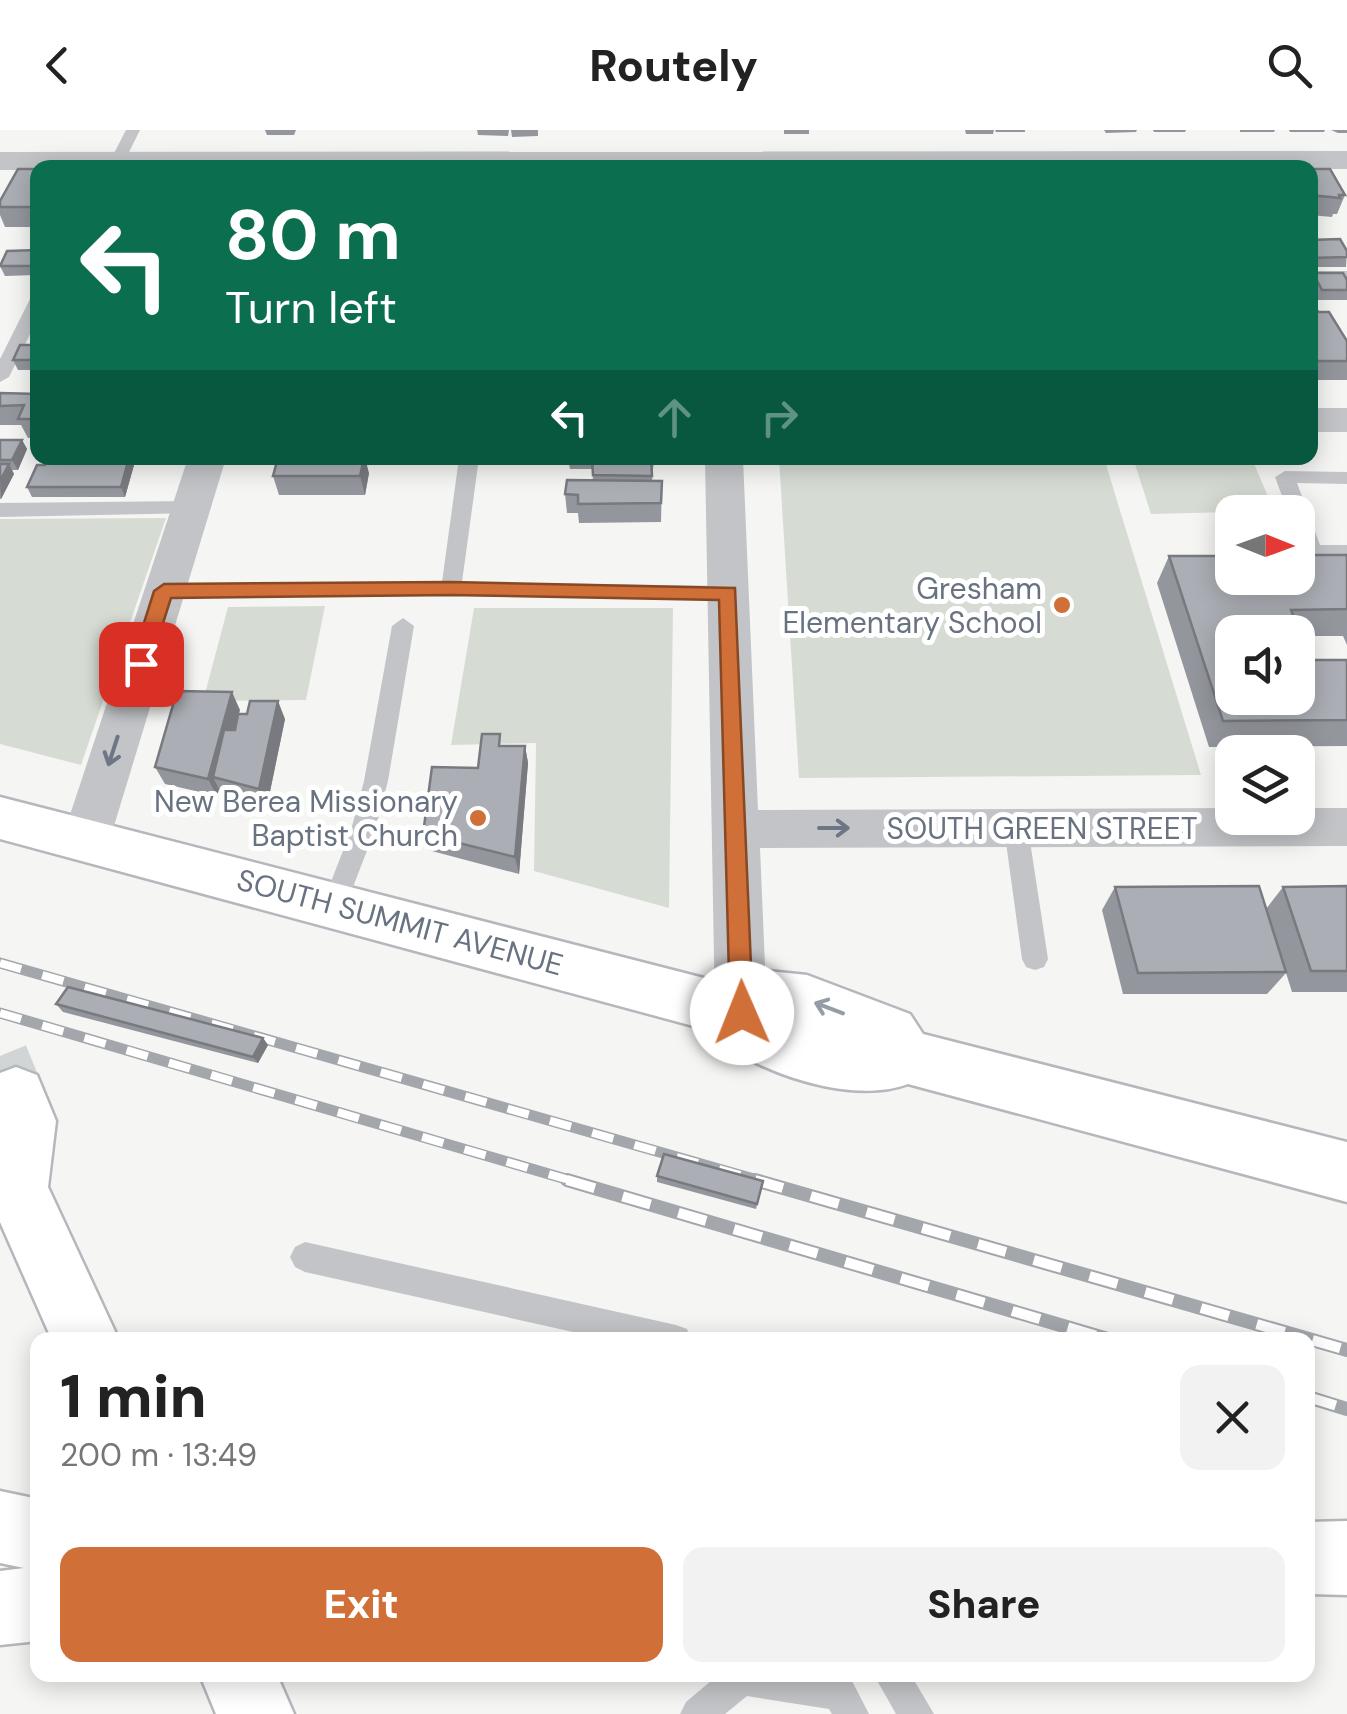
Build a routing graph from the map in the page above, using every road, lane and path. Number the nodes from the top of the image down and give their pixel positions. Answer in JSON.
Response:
{"nodes":[{"id":1,"x":132,"y":130,"type":"edge"},
{"id":2,"x":715,"y":152,"type":"edge"},
{"id":3,"x":110,"y":160,"type":"edge"},
{"id":4,"x":578,"y":160,"type":"edge"},
{"id":5,"x":1347,"y":160,"type":"edge"},
{"id":6,"x":0,"y":161,"type":"edge"},
{"id":7,"x":30,"y":162,"type":"edge"},
{"id":8,"x":1318,"y":276,"type":"edge"},
{"id":9,"x":1347,"y":276,"type":"edge"},
{"id":10,"x":30,"y":315,"type":"edge"},
{"id":11,"x":0,"y":376,"type":"edge"},
{"id":12,"x":1318,"y":420,"type":"edge"},
{"id":13,"x":1347,"y":420,"type":"edge"},
{"id":14,"x":204,"y":465,"type":"edge"},
{"id":15,"x":468,"y":465,"type":"edge"},
{"id":16,"x":724,"y":465,"type":"edge"},
{"id":17,"x":1347,"y":478,"type":"edge"},
{"id":18,"x":190,"y":508,"type":"junction"},
{"id":19,"x":0,"y":510,"type":"edge"},
{"id":20,"x":1347,"y":552,"type":"edge"},
{"id":21,"x":451,"y":589,"type":"junction"},
{"id":22,"x":164,"y":591,"type":"junction"},
{"id":23,"x":729,"y":593,"type":"junction"},
{"id":24,"x":403,"y":626,"type":"dead end"},
{"id":25,"x":0,"y":818,"type":"edge"},
{"id":26,"x":1347,"y":827,"type":"edge"},
{"id":27,"x":1016,"y":828,"type":"junction"},
{"id":28,"x":736,"y":829,"type":"junction"},
{"id":29,"x":86,"y":839,"type":"junction"},
{"id":30,"x":334,"y":905,"type":"junction"},
{"id":31,"x":1035,"y":959,"type":"dead end"},
{"id":32,"x":742,"y":1013,"type":"junction"},
{"id":33,"x":16,"y":1095,"type":"tunnel mouth"},
{"id":34,"x":1347,"y":1172,"type":"edge"},
{"id":35,"x":8,"y":1181,"type":"edge"},
{"id":36,"x":304,"y":1258,"type":"dead end"},
{"id":37,"x":82,"y":1332,"type":"edge"},
{"id":38,"x":640,"y":1332,"type":"edge"},
{"id":39,"x":0,"y":1528,"type":"edge"},
{"id":40,"x":30,"y":1534,"type":"edge"},
{"id":41,"x":1315,"y":1558,"type":"edge"},
{"id":42,"x":1347,"y":1558,"type":"edge"},
{"id":43,"x":30,"y":1605,"type":"edge"},
{"id":44,"x":0,"y":1608,"type":"edge"},
{"id":45,"x":241,"y":1682,"type":"edge"},
{"id":46,"x":738,"y":1682,"type":"edge"},
{"id":47,"x":779,"y":1682,"type":"edge"},
{"id":48,"x":895,"y":1682,"type":"edge"},
{"id":49,"x":255,"y":1714,"type":"edge"},
{"id":50,"x":698,"y":1714,"type":"edge"},
{"id":51,"x":851,"y":1714,"type":"edge"},
{"id":52,"x":916,"y":1714,"type":"edge"}],
"edges":[{"from":1,"to":3,"type":"lane"},
{"from":2,"to":4,"type":"street"},
{"from":2,"to":5,"type":"street"},
{"from":6,"to":7,"type":"street"},
{"from":8,"to":9,"type":"lane"},
{"from":10,"to":11,"type":"lane"},
{"from":12,"to":13,"type":"street"},
{"from":14,"to":18,"type":"street"},
{"from":15,"to":21,"type":"lane"},
{"from":16,"to":23,"type":"street"},
{"from":17,"to":20,"type":"lane"},
{"from":18,"to":19,"type":"lane"},
{"from":18,"to":22,"type":"street"},
{"from":21,"to":22,"type":"lane"},
{"from":21,"to":23,"type":"lane"},
{"from":22,"to":29,"type":"street","one_way":true},
{"from":23,"to":28,"type":"street"},
{"from":24,"to":30,"type":"lane"},
{"from":25,"to":29,"type":"main road","name":"SOUTH SUMMIT AVENUE"},
{"from":26,"to":27,"type":"street","name":"SOUTH GREEN STREET"},
{"from":28,"to":27,"type":"street","name":"SOUTH GREEN STREET","one_way":true},
{"from":27,"to":31,"type":"lane"},
{"from":28,"to":32,"type":"street"},
{"from":29,"to":30,"type":"main road","name":"SOUTH SUMMIT AVENUE"},
{"from":30,"to":32,"type":"main road","name":"SOUTH SUMMIT AVENUE"},
{"from":32,"to":34,"type":"main road","name":"SOUTH SUMMIT AVENUE"},
{"from":33,"to":35,"type":"main road"},
{"from":35,"to":37,"type":"main road"},
{"from":36,"to":38,"type":"lane"},
{"from":39,"to":40,"type":"main road"},
{"from":41,"to":42,"type":"main road"},
{"from":43,"to":44,"type":"main road"},
{"from":45,"to":49,"type":"main road"},
{"from":46,"to":50,"type":"lane"},
{"from":47,"to":51,"type":"lane"},
{"from":48,"to":52,"type":"lane"}]}
